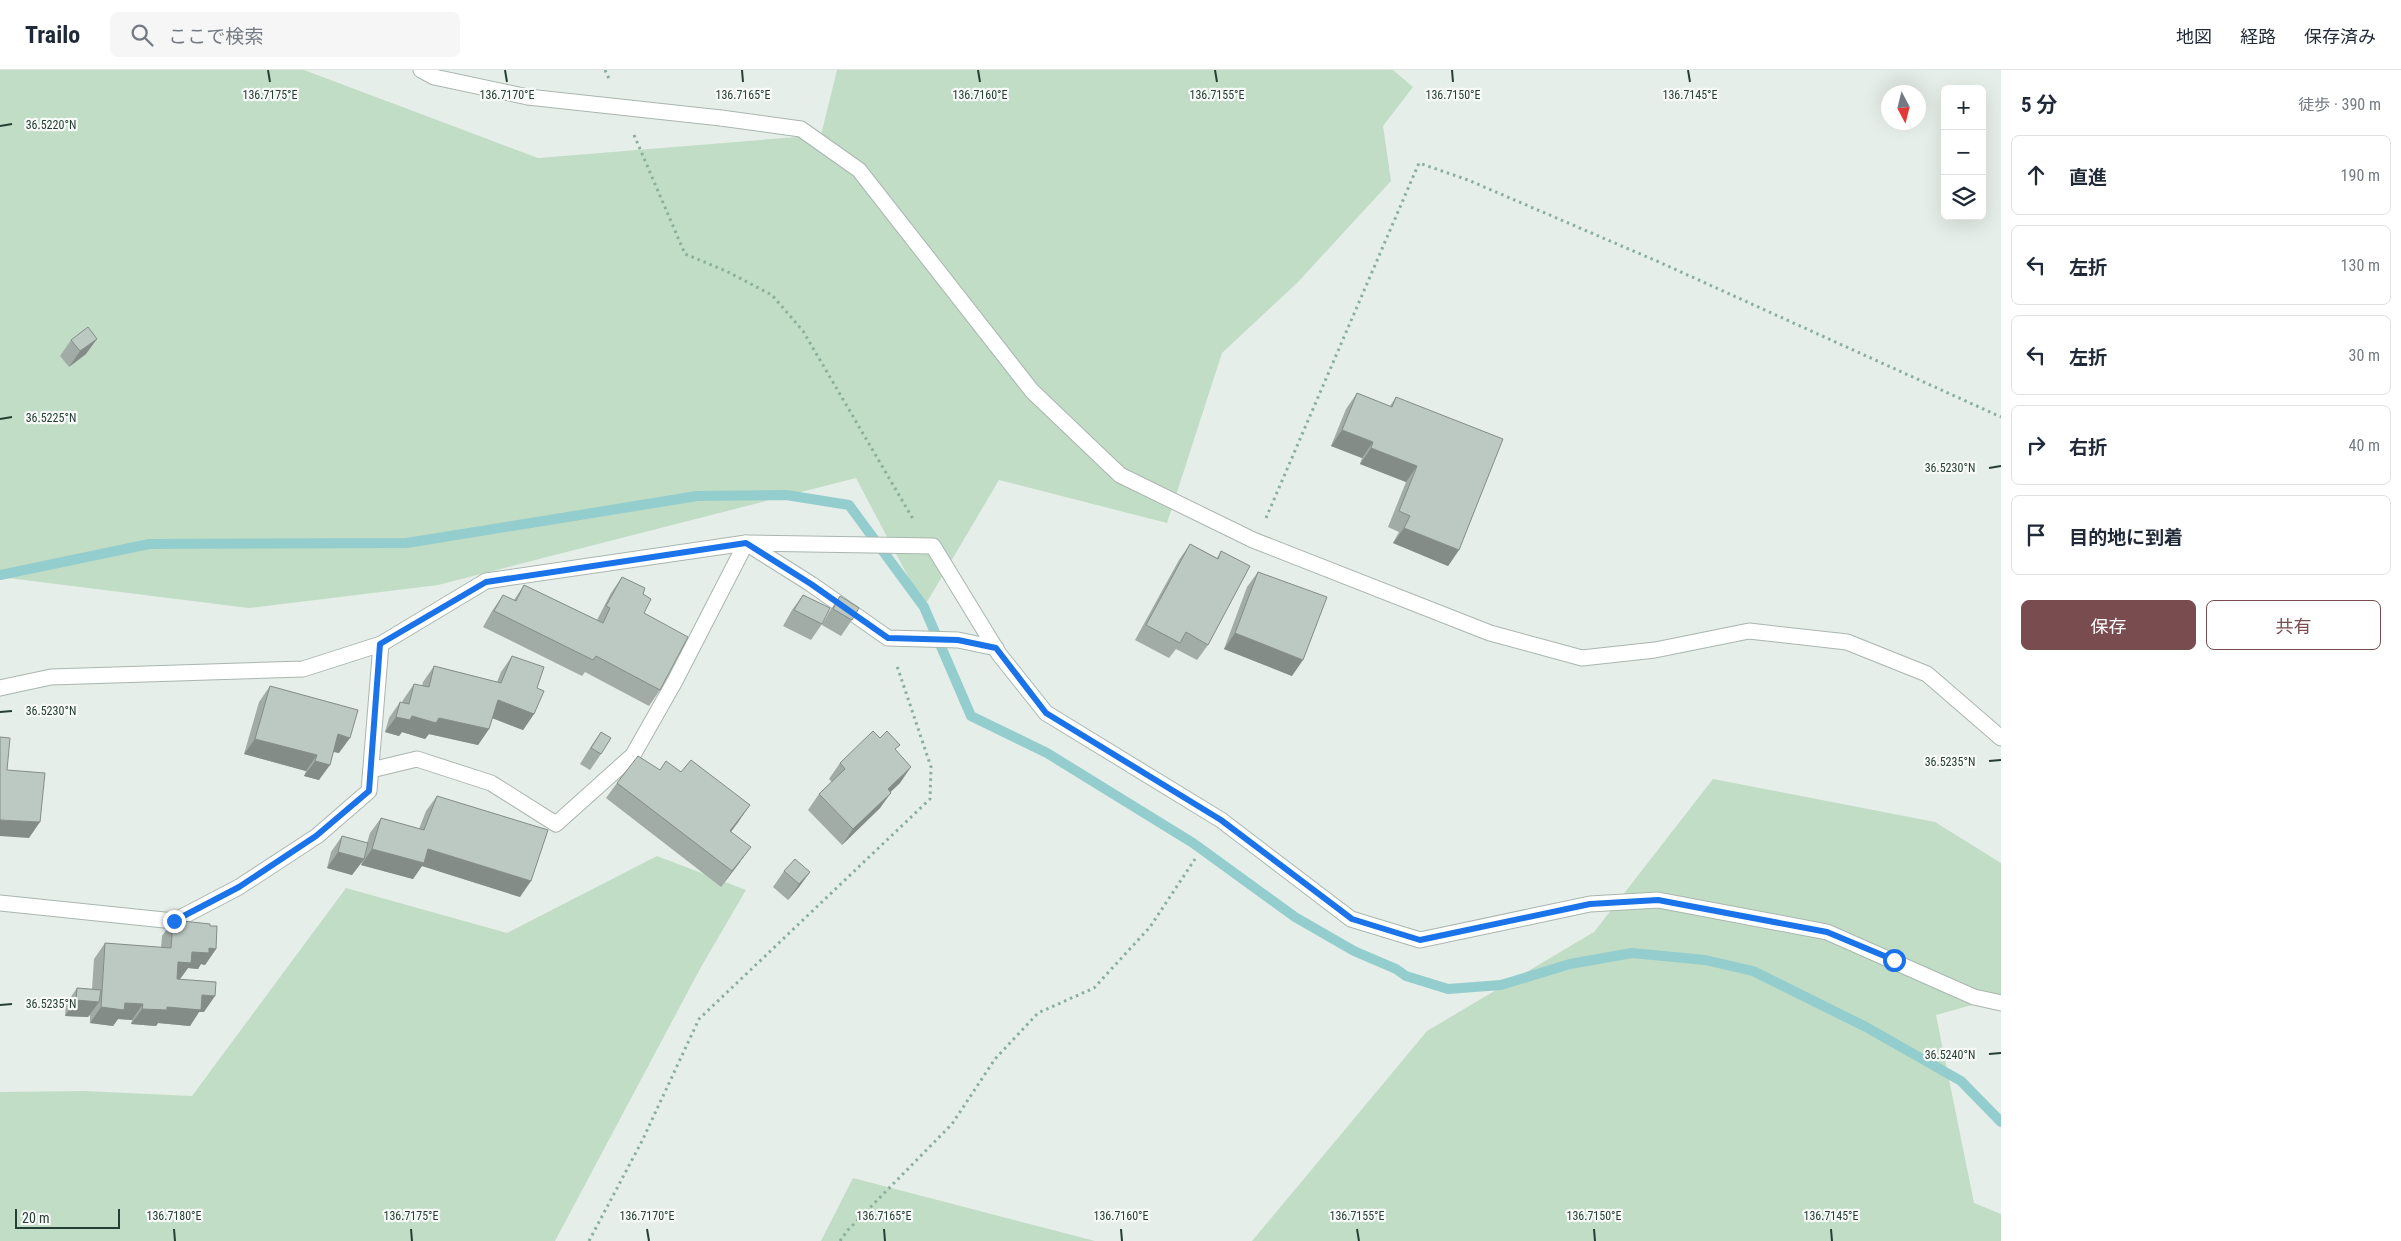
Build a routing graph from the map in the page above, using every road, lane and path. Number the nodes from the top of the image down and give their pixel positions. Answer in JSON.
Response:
{"nodes":[{"id":1,"x":421,"y":70,"type":"edge"},
{"id":2,"x":605,"y":70,"type":"edge"},
{"id":3,"x":613,"y":88,"type":"dead end"},
{"id":4,"x":632,"y":131,"type":"dead end"},
{"id":5,"x":2001,"y":417,"type":"edge"},
{"id":6,"x":1253,"y":540,"type":"junction"},
{"id":7,"x":746,"y":543,"type":"junction"},
{"id":8,"x":933,"y":546,"type":"junction"},
{"id":9,"x":888,"y":638,"type":"junction"},
{"id":10,"x":380,"y":644,"type":"junction"},
{"id":11,"x":996,"y":648,"type":"junction"},
{"id":12,"x":0,"y":688,"type":"edge"},
{"id":13,"x":2001,"y":738,"type":"edge"},
{"id":14,"x":371,"y":770,"type":"junction"},
{"id":15,"x":1195,"y":859,"type":"dead end"},
{"id":16,"x":0,"y":903,"type":"edge"},
{"id":17,"x":2001,"y":1003,"type":"edge"},
{"id":18,"x":589,"y":1241,"type":"edge"},
{"id":19,"x":840,"y":1241,"type":"edge"}],
"edges":[{"from":1,"to":6,"type":"street","bridge":true},
{"from":2,"to":3,"type":"path"},
{"from":4,"to":8,"type":"path"},
{"from":5,"to":6,"type":"path"},
{"from":6,"to":13,"type":"street"},
{"from":7,"to":8,"type":"street"},
{"from":7,"to":9,"type":"street"},
{"from":7,"to":10,"type":"street"},
{"from":7,"to":14,"type":"street"},
{"from":8,"to":11,"type":"street"},
{"from":9,"to":11,"type":"street"},
{"from":9,"to":18,"type":"path"},
{"from":10,"to":12,"type":"street"},
{"from":10,"to":14,"type":"street"},
{"from":11,"to":17,"type":"street"},
{"from":14,"to":16,"type":"street"},
{"from":15,"to":19,"type":"path"}]}
